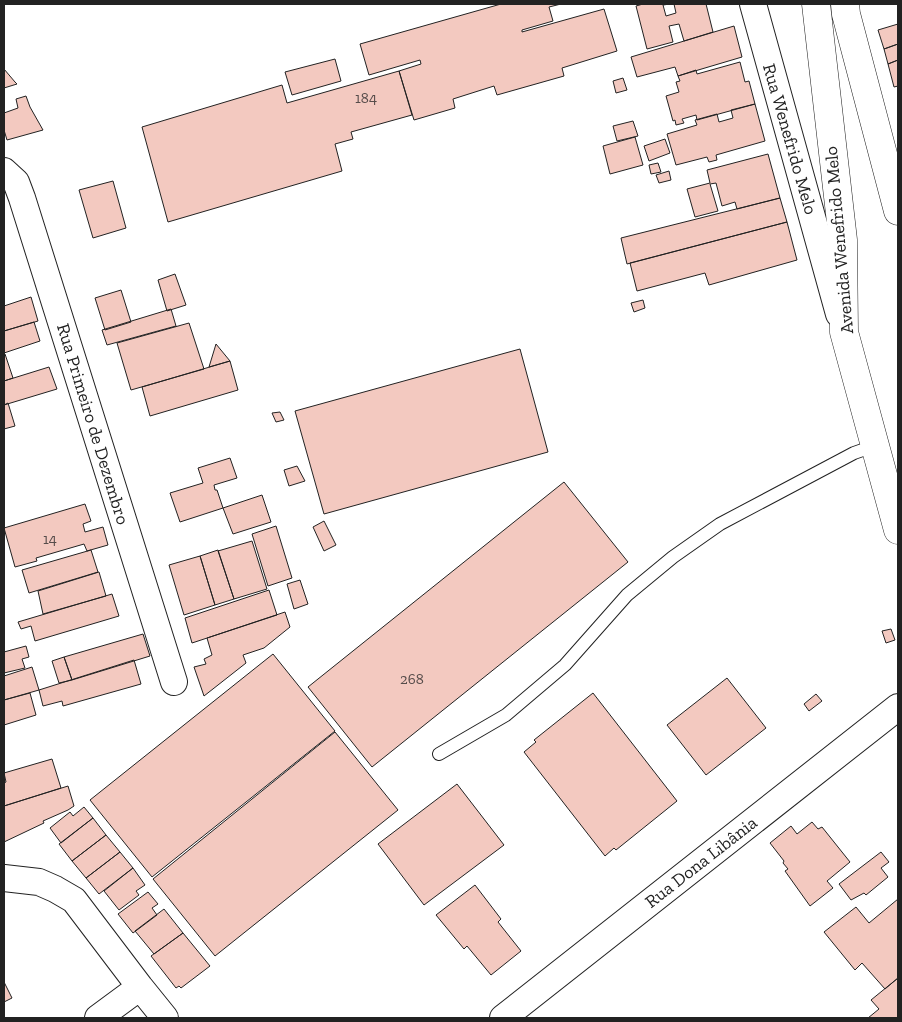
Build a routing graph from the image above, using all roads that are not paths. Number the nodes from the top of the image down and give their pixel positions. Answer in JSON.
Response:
{"nodes":[{"id":1,"x":753,"y":4,"type":"edge"},
{"id":2,"x":816,"y":4,"type":"edge"},
{"id":3,"x":845,"y":4,"type":"edge"},
{"id":4,"x":4,"y":171,"type":"edge"},
{"id":5,"x":898,"y":211,"type":"edge"},
{"id":6,"x":844,"y":332,"type":"junction"},
{"id":7,"x":874,"y":446,"type":"junction"},
{"id":8,"x":898,"y":530,"type":"edge"},
{"id":9,"x":174,"y":682,"type":"dead end"},
{"id":10,"x":898,"y":707,"type":"edge"},
{"id":11,"x":439,"y":754,"type":"dead end"},
{"id":12,"x":4,"y":878,"type":"edge"},
{"id":13,"x":140,"y":987,"type":"junction"},
{"id":14,"x":98,"y":1018,"type":"edge"},
{"id":15,"x":165,"y":1018,"type":"edge"},
{"id":16,"x":503,"y":1018,"type":"edge"}],
"edges":[{"from":1,"to":6,"type":"street","name":"Rua Wenefrido Melo"},
{"from":2,"to":6,"type":"main road","name":"Avenida Wenefrido Melo"},
{"from":3,"to":5,"type":"main road"},
{"from":4,"to":9,"type":"street","name":"Rua Primeiro de Dezembro"},
{"from":6,"to":7,"type":"main road","name":"Avenida Wenefrido Melo"},
{"from":7,"to":8,"type":"main road","name":"Avenida Wenefrido Melo"},
{"from":7,"to":11,"type":"lane"},
{"from":10,"to":16,"type":"street","name":"Rua Dona Libânia"},
{"from":12,"to":13,"type":"street"},
{"from":13,"to":14,"type":"street"},
{"from":13,"to":15,"type":"street"}]}
